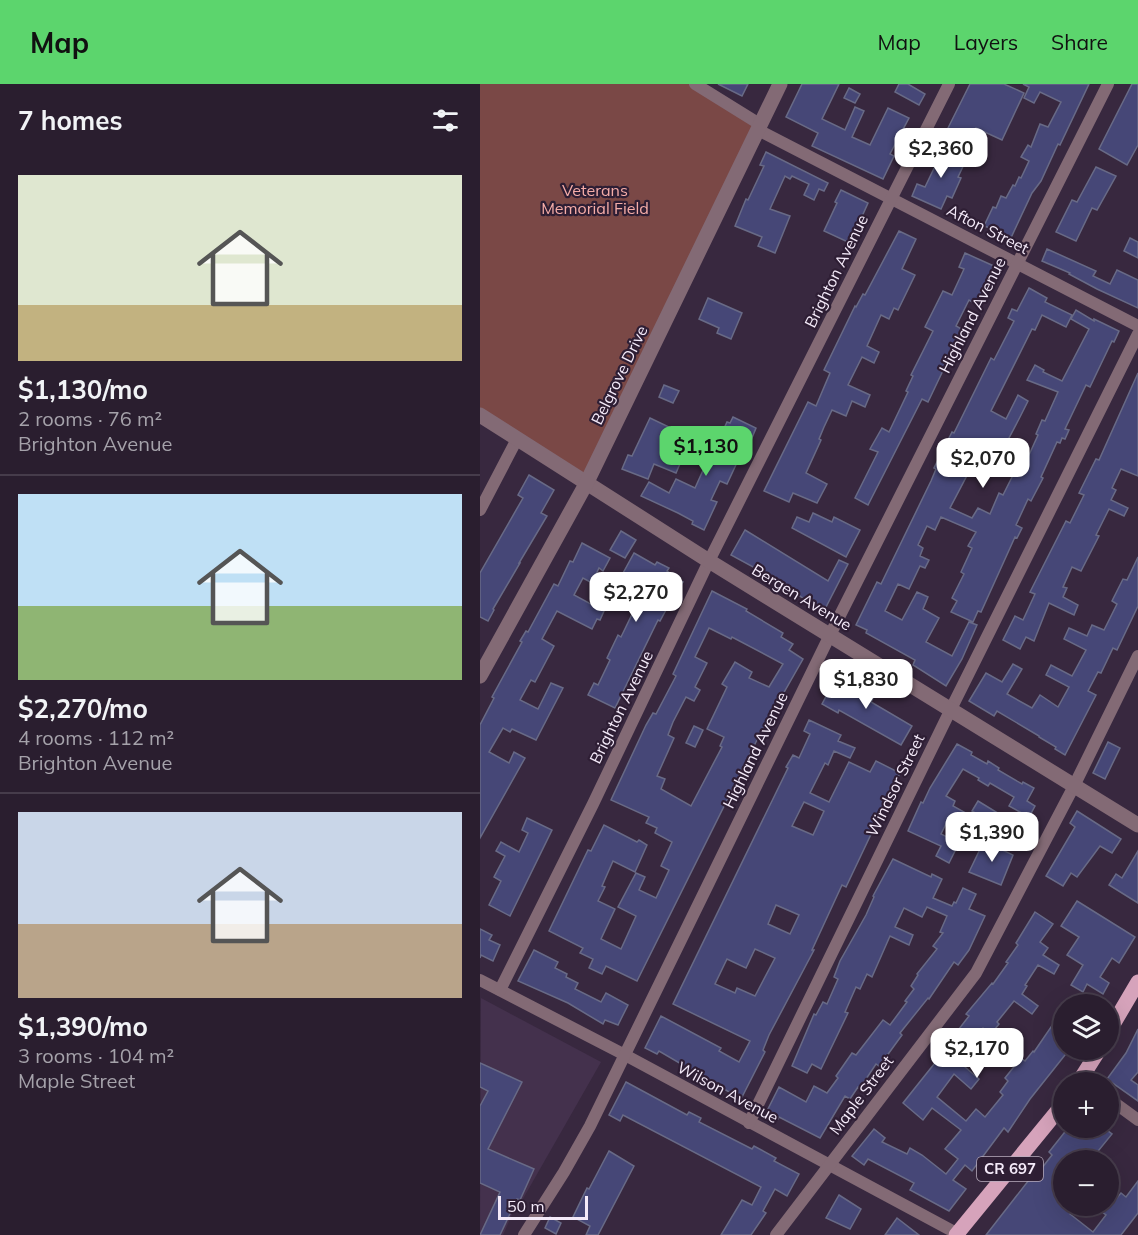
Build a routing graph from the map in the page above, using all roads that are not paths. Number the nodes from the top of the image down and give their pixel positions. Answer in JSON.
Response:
{"nodes":[{"id":1,"x":695,"y":84,"type":"edge"},
{"id":2,"x":780,"y":84,"type":"edge"},
{"id":3,"x":949,"y":84,"type":"edge"},
{"id":4,"x":1108,"y":84,"type":"edge"},
{"id":5,"x":760,"y":127,"type":"junction"},
{"id":6,"x":891,"y":198,"type":"junction"},
{"id":7,"x":1016,"y":262,"type":"junction"},
{"id":8,"x":1138,"y":326,"type":"edge"},
{"id":9,"x":1138,"y":334,"type":"edge"},
{"id":10,"x":480,"y":415,"type":"edge"},
{"id":11,"x":517,"y":439,"type":"junction"},
{"id":12,"x":586,"y":484,"type":"junction"},
{"id":13,"x":480,"y":510,"type":"edge"},
{"id":14,"x":709,"y":561,"type":"junction"},
{"id":15,"x":830,"y":635,"type":"junction"},
{"id":16,"x":1138,"y":656,"type":"edge"},
{"id":17,"x":480,"y":676,"type":"edge"},
{"id":18,"x":951,"y":709,"type":"junction"},
{"id":19,"x":1074,"y":786,"type":"junction"},
{"id":20,"x":1138,"y":825,"type":"edge"},
{"id":21,"x":480,"y":980,"type":"edge"},
{"id":22,"x":1138,"y":982,"type":"edge"},
{"id":23,"x":500,"y":990,"type":"junction"},
{"id":24,"x":1119,"y":1014,"type":"edge"},
{"id":25,"x":625,"y":1055,"type":"junction"},
{"id":26,"x":1119,"y":1106,"type":"edge"},
{"id":27,"x":1053,"y":1117,"type":"edge"},
{"id":28,"x":1138,"y":1120,"type":"edge"},
{"id":29,"x":749,"y":1123,"type":"junction"},
{"id":30,"x":830,"y":1165,"type":"junction"},
{"id":31,"x":958,"y":1234,"type":"edge"},
{"id":32,"x":524,"y":1235,"type":"edge"},
{"id":33,"x":776,"y":1235,"type":"edge"}],
"edges":[{"from":1,"to":5,"type":"street","name":"Afton Street"},
{"from":2,"to":5,"type":"street","name":"Belgrove Drive"},
{"from":3,"to":6,"type":"street","name":"Brighton Avenue"},
{"from":4,"to":7,"type":"street","name":"Highland Avenue"},
{"from":5,"to":6,"type":"street","name":"Afton Street"},
{"from":5,"to":12,"type":"street","name":"Belgrove Drive"},
{"from":6,"to":7,"type":"street","name":"Afton Street"},
{"from":6,"to":14,"type":"street","name":"Brighton Avenue"},
{"from":7,"to":8,"type":"street","name":"Afton Street"},
{"from":7,"to":15,"type":"street","name":"Highland Avenue"},
{"from":9,"to":18,"type":"street","name":"Windsor Street"},
{"from":10,"to":11,"type":"street","name":"Bergen Avenue"},
{"from":11,"to":12,"type":"street","name":"Bergen Avenue"},
{"from":11,"to":13,"type":"street"},
{"from":12,"to":14,"type":"street","name":"Bergen Avenue"},
{"from":12,"to":17,"type":"street","name":"Belgrove Drive"},
{"from":14,"to":15,"type":"street","name":"Bergen Avenue"},
{"from":14,"to":23,"type":"street","name":"Brighton Avenue"},
{"from":15,"to":18,"type":"street","name":"Bergen Avenue"},
{"from":15,"to":25,"type":"street","name":"Highland Avenue"},
{"from":16,"to":19,"type":"street","name":"Maple Street"},
{"from":18,"to":19,"type":"street","name":"Bergen Avenue"},
{"from":18,"to":29,"type":"street","name":"Windsor Street"},
{"from":19,"to":20,"type":"street","name":"Bergen Avenue"},
{"from":19,"to":30,"type":"street","name":"Maple Street"},
{"from":21,"to":23,"type":"street","name":"Wilson Avenue"},
{"from":22,"to":24,"type":"main road"},
{"from":23,"to":25,"type":"street","name":"Wilson Avenue"},
{"from":25,"to":29,"type":"street","name":"Wilson Avenue"},
{"from":25,"to":32,"type":"street","name":"Highland Avenue"},
{"from":26,"to":28,"type":"street"},
{"from":27,"to":31,"type":"main road","number":"CR 697"},
{"from":29,"to":30,"type":"street","name":"Wilson Avenue"},
{"from":30,"to":31,"type":"street","name":"Wilson Avenue"},
{"from":30,"to":33,"type":"street","name":"Maple Street"}]}
